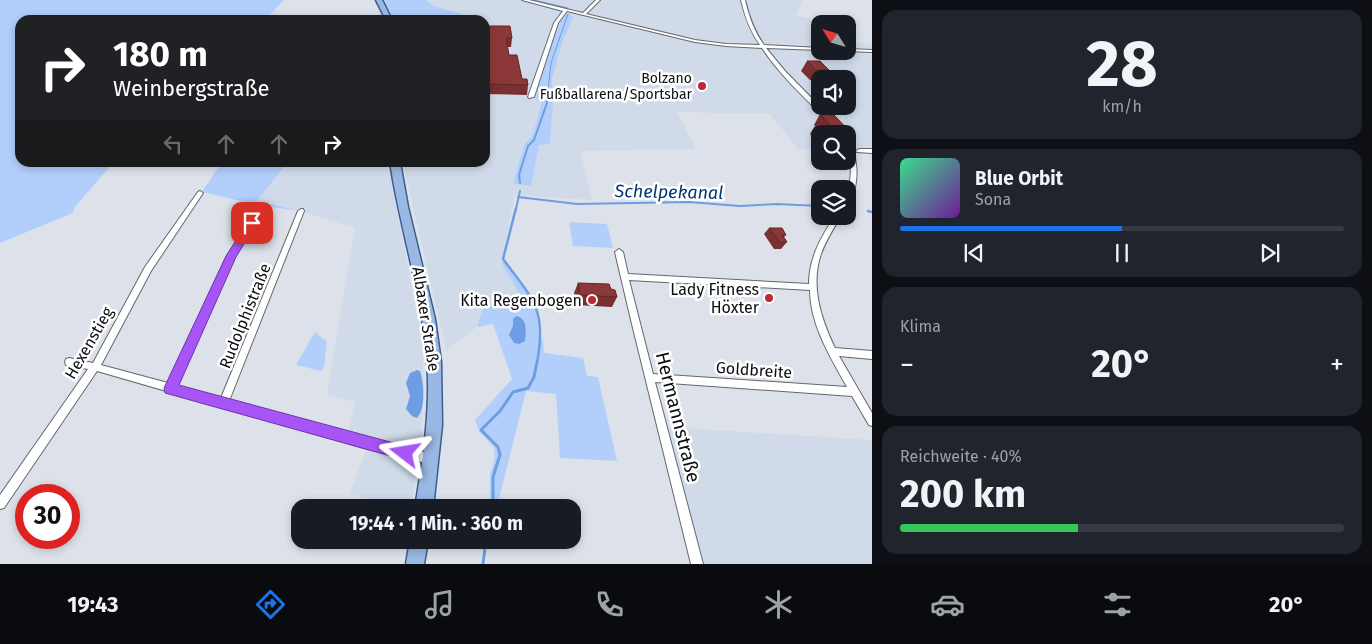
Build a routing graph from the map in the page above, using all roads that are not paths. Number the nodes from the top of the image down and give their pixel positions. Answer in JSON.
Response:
{"nodes":[{"id":1,"x":379,"y":0,"type":"edge"},
{"id":2,"x":524,"y":0,"type":"edge"},
{"id":3,"x":598,"y":0,"type":"edge"},
{"id":4,"x":743,"y":0,"type":"edge"},
{"id":5,"x":566,"y":10,"type":"junction"},
{"id":6,"x":387,"y":15,"type":"edge"},
{"id":7,"x":583,"y":15,"type":"junction"},
{"id":8,"x":763,"y":47,"type":"junction"},
{"id":9,"x":811,"y":49,"type":"edge"},
{"id":10,"x":856,"y":50,"type":"edge"},
{"id":11,"x":872,"y":51,"type":"edge"},
{"id":12,"x":531,"y":97,"type":"dead end"},
{"id":13,"x":835,"y":125,"type":"edge"},
{"id":14,"x":856,"y":148,"type":"edge"},
{"id":15,"x":872,"y":151,"type":"edge"},
{"id":16,"x":396,"y":167,"type":"edge"},
{"id":17,"x":200,"y":193,"type":"dead end"},
{"id":18,"x":263,"y":206,"type":"dead end"},
{"id":19,"x":301,"y":211,"type":"dead end"},
{"id":20,"x":842,"y":227,"type":"dead end"},
{"id":21,"x":619,"y":252,"type":"dead end"},
{"id":22,"x":626,"y":278,"type":"junction"},
{"id":23,"x":814,"y":287,"type":"junction"},
{"id":24,"x":834,"y":352,"type":"junction"},
{"id":25,"x":872,"y":355,"type":"edge"},
{"id":26,"x":70,"y":362,"type":"dead end"},
{"id":27,"x":95,"y":367,"type":"junction"},
{"id":28,"x":650,"y":378,"type":"junction"},
{"id":29,"x":170,"y":388,"type":"junction"},
{"id":30,"x":856,"y":392,"type":"junction"},
{"id":31,"x":224,"y":404,"type":"junction"},
{"id":32,"x":872,"y":422,"type":"edge"},
{"id":33,"x":431,"y":459,"type":"junction"},
{"id":34,"x":425,"y":499,"type":"edge"},
{"id":35,"x":0,"y":504,"type":"edge"},
{"id":36,"x":418,"y":549,"type":"edge"},
{"id":37,"x":415,"y":564,"type":"edge"},
{"id":38,"x":697,"y":564,"type":"edge"}],
"edges":[{"from":1,"to":6,"type":"main road"},
{"from":2,"to":5,"type":"street"},
{"from":3,"to":7,"type":"street"},
{"from":4,"to":8,"type":"street"},
{"from":5,"to":7,"type":"street"},
{"from":5,"to":12,"type":"street"},
{"from":7,"to":8,"type":"street"},
{"from":8,"to":9,"type":"street"},
{"from":8,"to":13,"type":"street"},
{"from":10,"to":11,"type":"street"},
{"from":14,"to":15,"type":"street"},
{"from":16,"to":33,"type":"main road","name":"Albaxer Straße"},
{"from":17,"to":27,"type":"street","name":"Hexenstieg"},
{"from":18,"to":29,"type":"street"},
{"from":19,"to":31,"type":"street","name":"Rudolphistraße"},
{"from":20,"to":23,"type":"street"},
{"from":21,"to":22,"type":"street","name":"Hermannstraße"},
{"from":22,"to":23,"type":"street"},
{"from":22,"to":28,"type":"street","name":"Hermannstraße"},
{"from":23,"to":24,"type":"street"},
{"from":24,"to":25,"type":"street"},
{"from":24,"to":30,"type":"street"},
{"from":26,"to":27,"type":"street"},
{"from":27,"to":29,"type":"street"},
{"from":27,"to":35,"type":"street","name":"Hexenstieg"},
{"from":28,"to":30,"type":"street","name":"Goldbreite"},
{"from":28,"to":38,"type":"street","name":"Hermannstraße"},
{"from":29,"to":31,"type":"street"},
{"from":30,"to":32,"type":"street"},
{"from":31,"to":33,"type":"street"},
{"from":33,"to":34,"type":"main road","name":"Albaxer Straße"},
{"from":36,"to":37,"type":"main road"}]}
